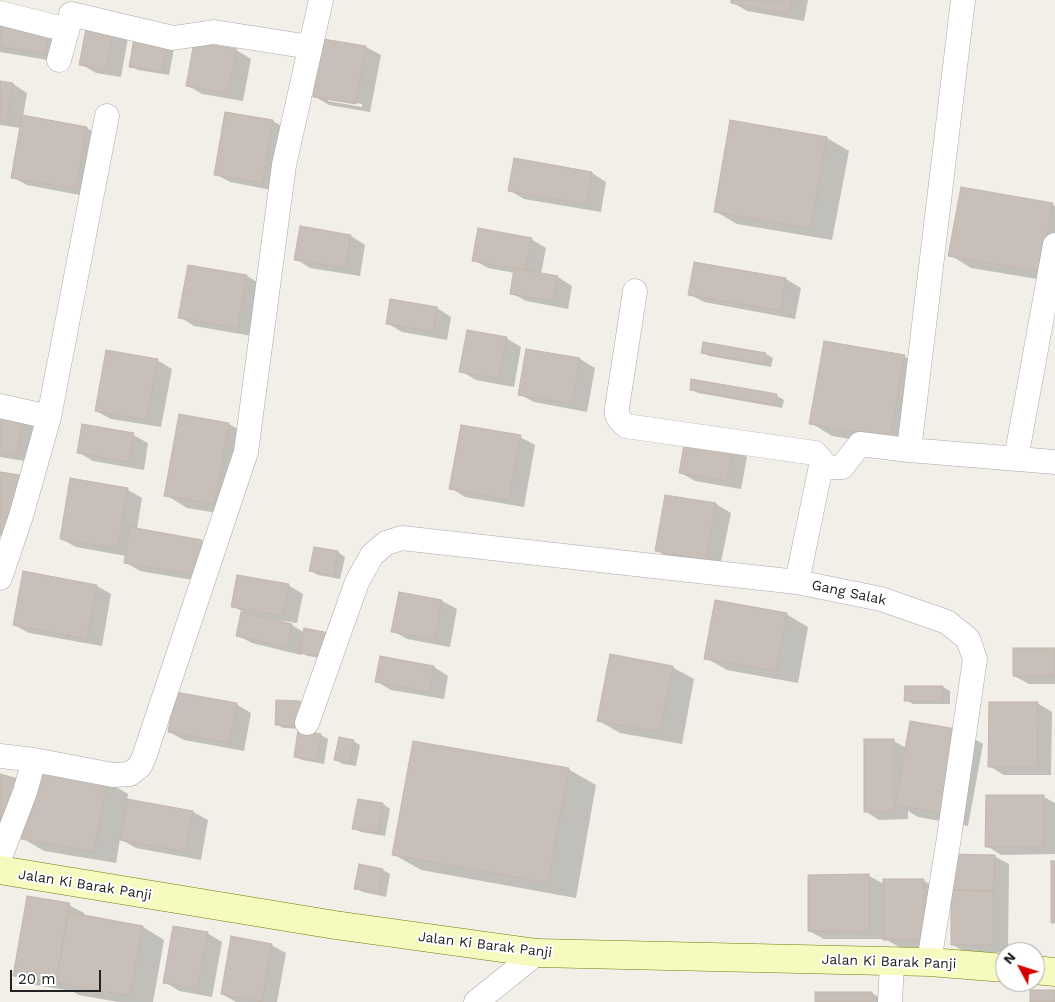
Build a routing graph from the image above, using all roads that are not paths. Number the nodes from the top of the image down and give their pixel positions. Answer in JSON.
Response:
{"nodes":[{"id":1,"x":321,"y":0,"type":"edge"},
{"id":2,"x":963,"y":0,"type":"edge"},
{"id":3,"x":0,"y":13,"type":"edge"},
{"id":4,"x":71,"y":15,"type":"edge"},
{"id":5,"x":310,"y":47,"type":"junction"},
{"id":6,"x":58,"y":60,"type":"dead end"},
{"id":7,"x":107,"y":116,"type":"dead end"},
{"id":8,"x":1055,"y":245,"type":"edge"},
{"id":9,"x":635,"y":291,"type":"dead end"},
{"id":10,"x":0,"y":406,"type":"edge"},
{"id":11,"x":49,"y":417,"type":"junction"},
{"id":12,"x":908,"y":450,"type":"junction"},
{"id":13,"x":1016,"y":459,"type":"junction"},
{"id":14,"x":1055,"y":462,"type":"edge"},
{"id":15,"x":821,"y":468,"type":"junction"},
{"id":16,"x":0,"y":578,"type":"edge"},
{"id":17,"x":797,"y":582,"type":"junction"},
{"id":18,"x":307,"y":723,"type":"dead end"},
{"id":19,"x":0,"y":756,"type":"edge"},
{"id":20,"x":34,"y":760,"type":"junction"},
{"id":21,"x":0,"y":857,"type":"edge"},
{"id":22,"x":0,"y":870,"type":"edge"},
{"id":23,"x":537,"y":953,"type":"junction"},
{"id":24,"x":892,"y":962,"type":"junction"},
{"id":25,"x":929,"y":962,"type":"junction"},
{"id":26,"x":995,"y":967,"type":"edge"},
{"id":27,"x":476,"y":1002,"type":"edge"},
{"id":28,"x":890,"y":1002,"type":"edge"}],
"edges":[{"from":1,"to":5,"type":"street"},
{"from":2,"to":12,"type":"street"},
{"from":3,"to":4,"type":"street"},
{"from":4,"to":5,"type":"street"},
{"from":4,"to":6,"type":"street"},
{"from":5,"to":20,"type":"street"},
{"from":7,"to":11,"type":"street"},
{"from":8,"to":13,"type":"street"},
{"from":9,"to":15,"type":"street"},
{"from":10,"to":11,"type":"street"},
{"from":11,"to":16,"type":"street"},
{"from":12,"to":13,"type":"street"},
{"from":12,"to":15,"type":"street"},
{"from":13,"to":14,"type":"street"},
{"from":15,"to":17,"type":"street","name":"Gang Salak"},
{"from":17,"to":18,"type":"street"},
{"from":17,"to":25,"type":"street","name":"Gang Salak"},
{"from":19,"to":20,"type":"street"},
{"from":20,"to":21,"type":"street"},
{"from":22,"to":23,"type":"street","name":"Jalan Ki Barak Panji"},
{"from":23,"to":24,"type":"street","name":"Jalan Ki Barak Panji"},
{"from":23,"to":27,"type":"street"},
{"from":24,"to":25,"type":"street","name":"Jalan Ki Barak Panji"},
{"from":24,"to":28,"type":"street"},
{"from":25,"to":26,"type":"street","name":"Jalan Ki Barak Panji"}]}
